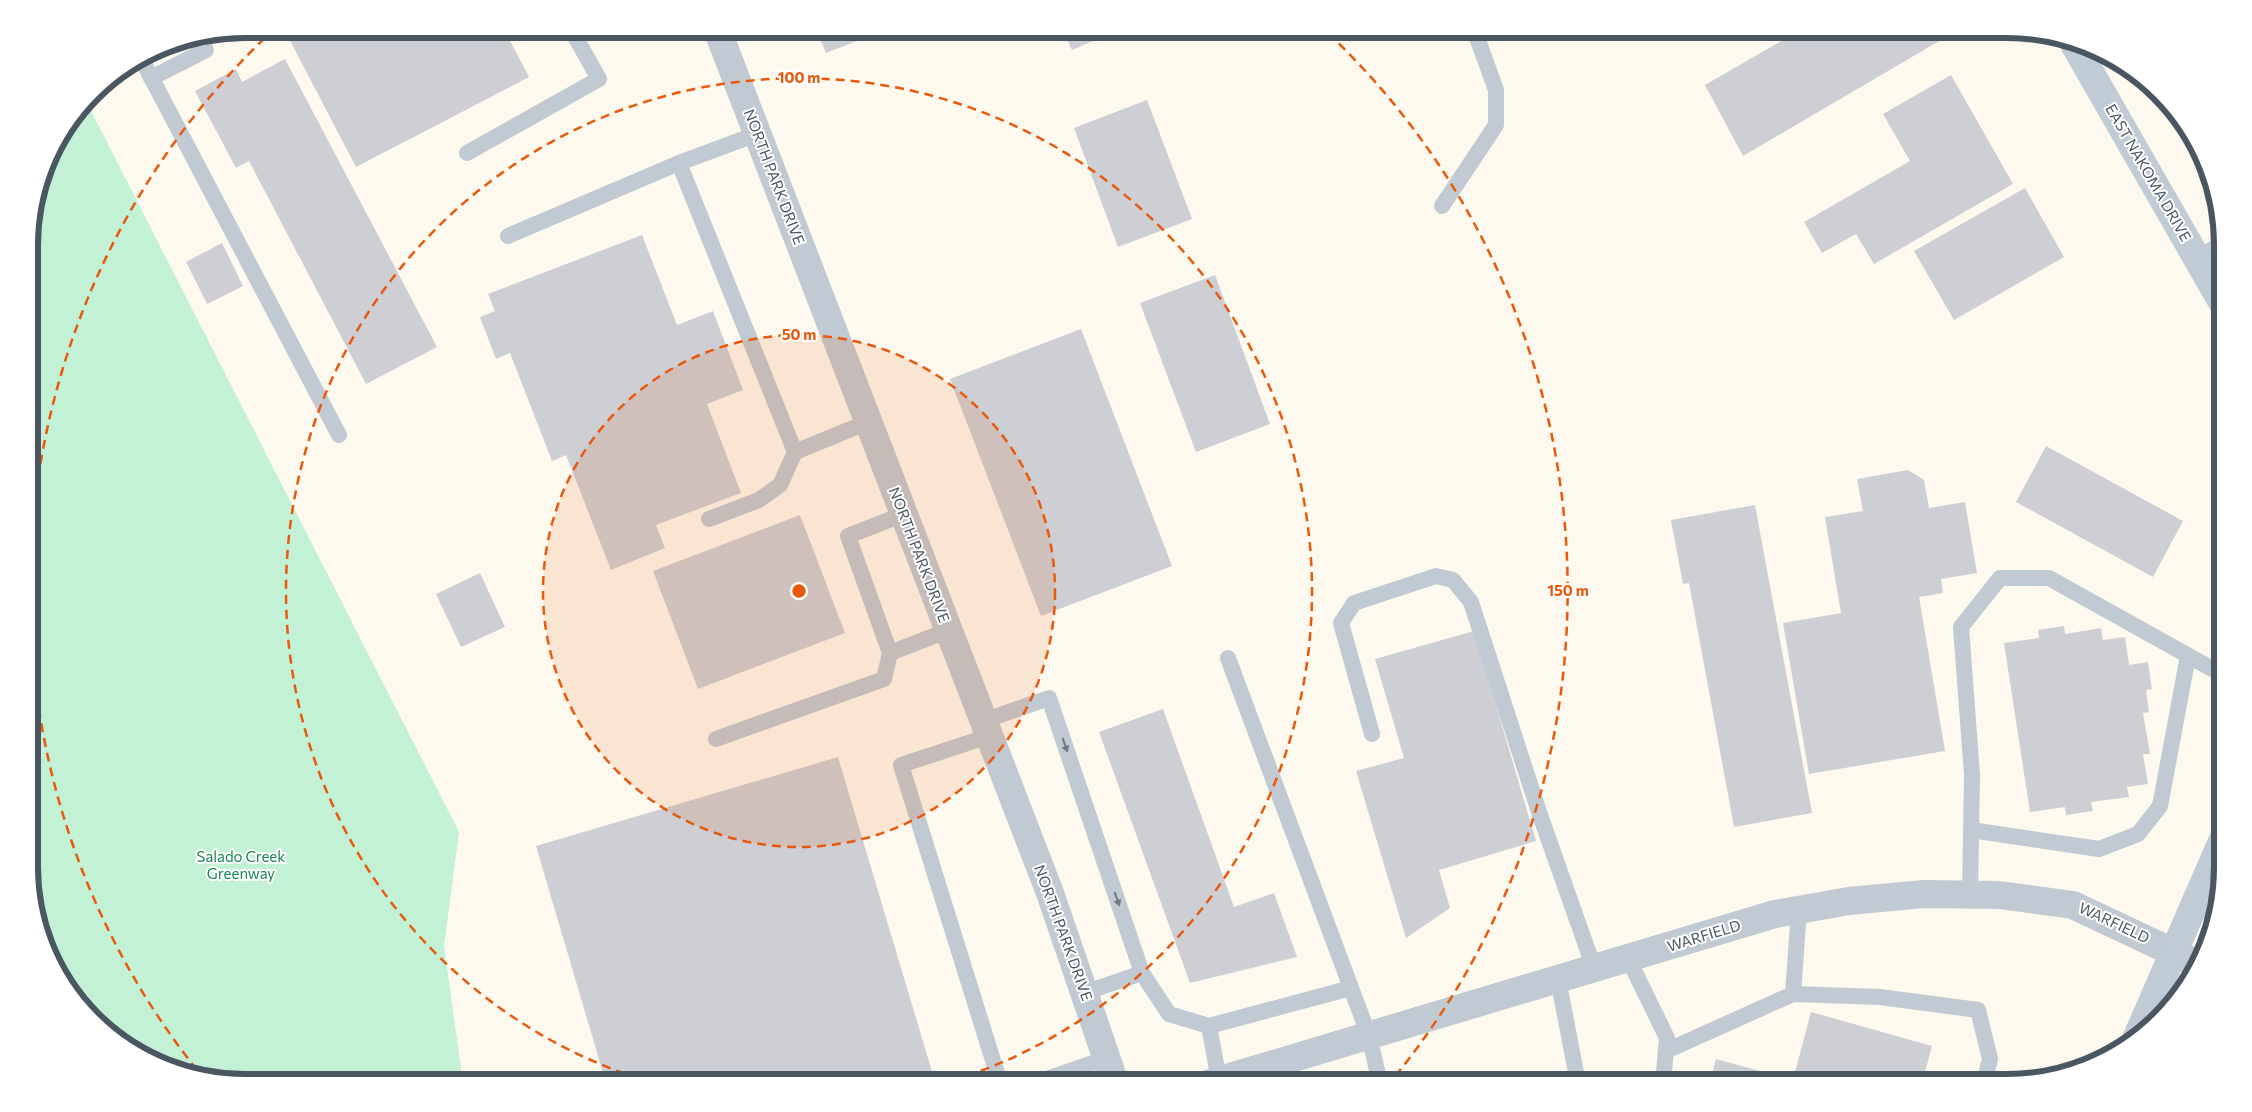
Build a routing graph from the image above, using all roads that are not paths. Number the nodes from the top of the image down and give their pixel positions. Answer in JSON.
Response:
{"nodes":[{"id":1,"x":576,"y":38,"type":"edge"},
{"id":2,"x":720,"y":38,"type":"edge"},
{"id":3,"x":1477,"y":38,"type":"edge"},
{"id":4,"x":202,"y":42,"type":"edge"},
{"id":5,"x":2078,"y":50,"type":"edge"},
{"id":6,"x":144,"y":64,"type":"edge"},
{"id":7,"x":151,"y":78,"type":"junction"},
{"id":8,"x":757,"y":134,"type":"junction"},
{"id":9,"x":467,"y":153,"type":"dead end"},
{"id":10,"x":679,"y":163,"type":"junction"},
{"id":11,"x":1442,"y":206,"type":"dead end"},
{"id":12,"x":508,"y":236,"type":"dead end"},
{"id":13,"x":2214,"y":248,"type":"edge"},
{"id":14,"x":2197,"y":258,"type":"junction"},
{"id":15,"x":2214,"y":288,"type":"edge"},
{"id":16,"x":868,"y":422,"type":"junction"},
{"id":17,"x":339,"y":435,"type":"dead end"},
{"id":18,"x":795,"y":452,"type":"junction"},
{"id":19,"x":904,"y":514,"type":"junction"},
{"id":20,"x":709,"y":519,"type":"dead end"},
{"id":21,"x":948,"y":630,"type":"junction"},
{"id":22,"x":890,"y":653,"type":"junction"},
{"id":23,"x":2188,"y":656,"type":"junction"},
{"id":24,"x":1228,"y":658,"type":"dead end"},
{"id":25,"x":2214,"y":670,"type":"edge"},
{"id":26,"x":986,"y":729,"type":"junction"},
{"id":27,"x":1372,"y":734,"type":"dead end"},
{"id":28,"x":716,"y":739,"type":"dead end"},
{"id":29,"x":1971,"y":830,"type":"junction"},
{"id":30,"x":2214,"y":860,"type":"edge"},
{"id":31,"x":1970,"y":895,"type":"junction"},
{"id":32,"x":1799,"y":910,"type":"junction"},
{"id":33,"x":2175,"y":952,"type":"junction"},
{"id":34,"x":1628,"y":958,"type":"junction"},
{"id":35,"x":2192,"y":961,"type":"edge"},
{"id":36,"x":1594,"y":968,"type":"junction"},
{"id":37,"x":1142,"y":973,"type":"junction"},
{"id":38,"x":1558,"y":979,"type":"junction"},
{"id":39,"x":1352,"y":988,"type":"junction"},
{"id":40,"x":1084,"y":994,"type":"junction"},
{"id":41,"x":1794,"y":994,"type":"junction"},
{"id":42,"x":2143,"y":1024,"type":"edge"},
{"id":43,"x":1209,"y":1026,"type":"junction"},
{"id":44,"x":1369,"y":1036,"type":"junction"},
{"id":45,"x":1666,"y":1051,"type":"junction"},
{"id":46,"x":1111,"y":1071,"type":"edge"},
{"id":47,"x":998,"y":1075,"type":"edge"},
{"id":48,"x":1086,"y":1075,"type":"edge"},
{"id":49,"x":1214,"y":1075,"type":"edge"},
{"id":50,"x":1238,"y":1075,"type":"edge"},
{"id":51,"x":1378,"y":1075,"type":"edge"},
{"id":52,"x":1576,"y":1075,"type":"edge"},
{"id":53,"x":1664,"y":1075,"type":"edge"},
{"id":54,"x":1986,"y":1075,"type":"edge"}],
"edges":[{"from":1,"to":9,"type":"lane"},
{"from":2,"to":8,"type":"street","name":"NORTH PARK DRIVE"},
{"from":3,"to":11,"type":"lane"},
{"from":4,"to":7,"type":"lane"},
{"from":5,"to":14,"type":"street","name":"EAST NAKOMA DRIVE"},
{"from":6,"to":7,"type":"lane"},
{"from":7,"to":17,"type":"lane"},
{"from":8,"to":10,"type":"lane"},
{"from":8,"to":16,"type":"street","name":"NORTH PARK DRIVE"},
{"from":10,"to":12,"type":"lane"},
{"from":10,"to":18,"type":"lane"},
{"from":13,"to":14,"type":"lane"},
{"from":14,"to":15,"type":"street","name":"EAST NAKOMA DRIVE"},
{"from":16,"to":18,"type":"lane"},
{"from":16,"to":19,"type":"street","name":"NORTH PARK DRIVE"},
{"from":18,"to":20,"type":"lane"},
{"from":19,"to":21,"type":"street","name":"NORTH PARK DRIVE"},
{"from":19,"to":22,"type":"lane"},
{"from":21,"to":22,"type":"lane"},
{"from":21,"to":26,"type":"street","name":"NORTH PARK DRIVE"},
{"from":22,"to":28,"type":"lane"},
{"from":23,"to":25,"type":"lane"},
{"from":23,"to":29,"type":"lane"},
{"from":23,"to":29,"type":"lane"},
{"from":24,"to":39,"type":"lane"},
{"from":26,"to":37,"type":"lane","one_way":true},
{"from":26,"to":40,"type":"street","name":"NORTH PARK DRIVE"},
{"from":26,"to":47,"type":"lane"},
{"from":27,"to":36,"type":"lane"},
{"from":29,"to":31,"type":"lane"},
{"from":30,"to":33,"type":"street"},
{"from":31,"to":32,"type":"street","name":"WARFIELD"},
{"from":31,"to":33,"type":"street","name":"WARFIELD"},
{"from":32,"to":34,"type":"street","name":"WARFIELD"},
{"from":32,"to":41,"type":"lane"},
{"from":33,"to":35,"type":"street","name":"WARFIELD"},
{"from":33,"to":42,"type":"street"},
{"from":34,"to":36,"type":"street","name":"WARFIELD"},
{"from":34,"to":45,"type":"lane"},
{"from":36,"to":38,"type":"street","name":"WARFIELD"},
{"from":37,"to":40,"type":"lane"},
{"from":37,"to":43,"type":"lane"},
{"from":38,"to":44,"type":"street","name":"WARFIELD"},
{"from":38,"to":52,"type":"lane"},
{"from":39,"to":43,"type":"lane"},
{"from":39,"to":44,"type":"lane"},
{"from":40,"to":46,"type":"street","name":"NORTH PARK DRIVE"},
{"from":41,"to":45,"type":"lane"},
{"from":41,"to":54,"type":"lane"},
{"from":43,"to":49,"type":"lane"},
{"from":44,"to":50,"type":"street","name":"WARFIELD"},
{"from":44,"to":51,"type":"lane"},
{"from":45,"to":53,"type":"lane"},
{"from":46,"to":48,"type":"lane"}]}
